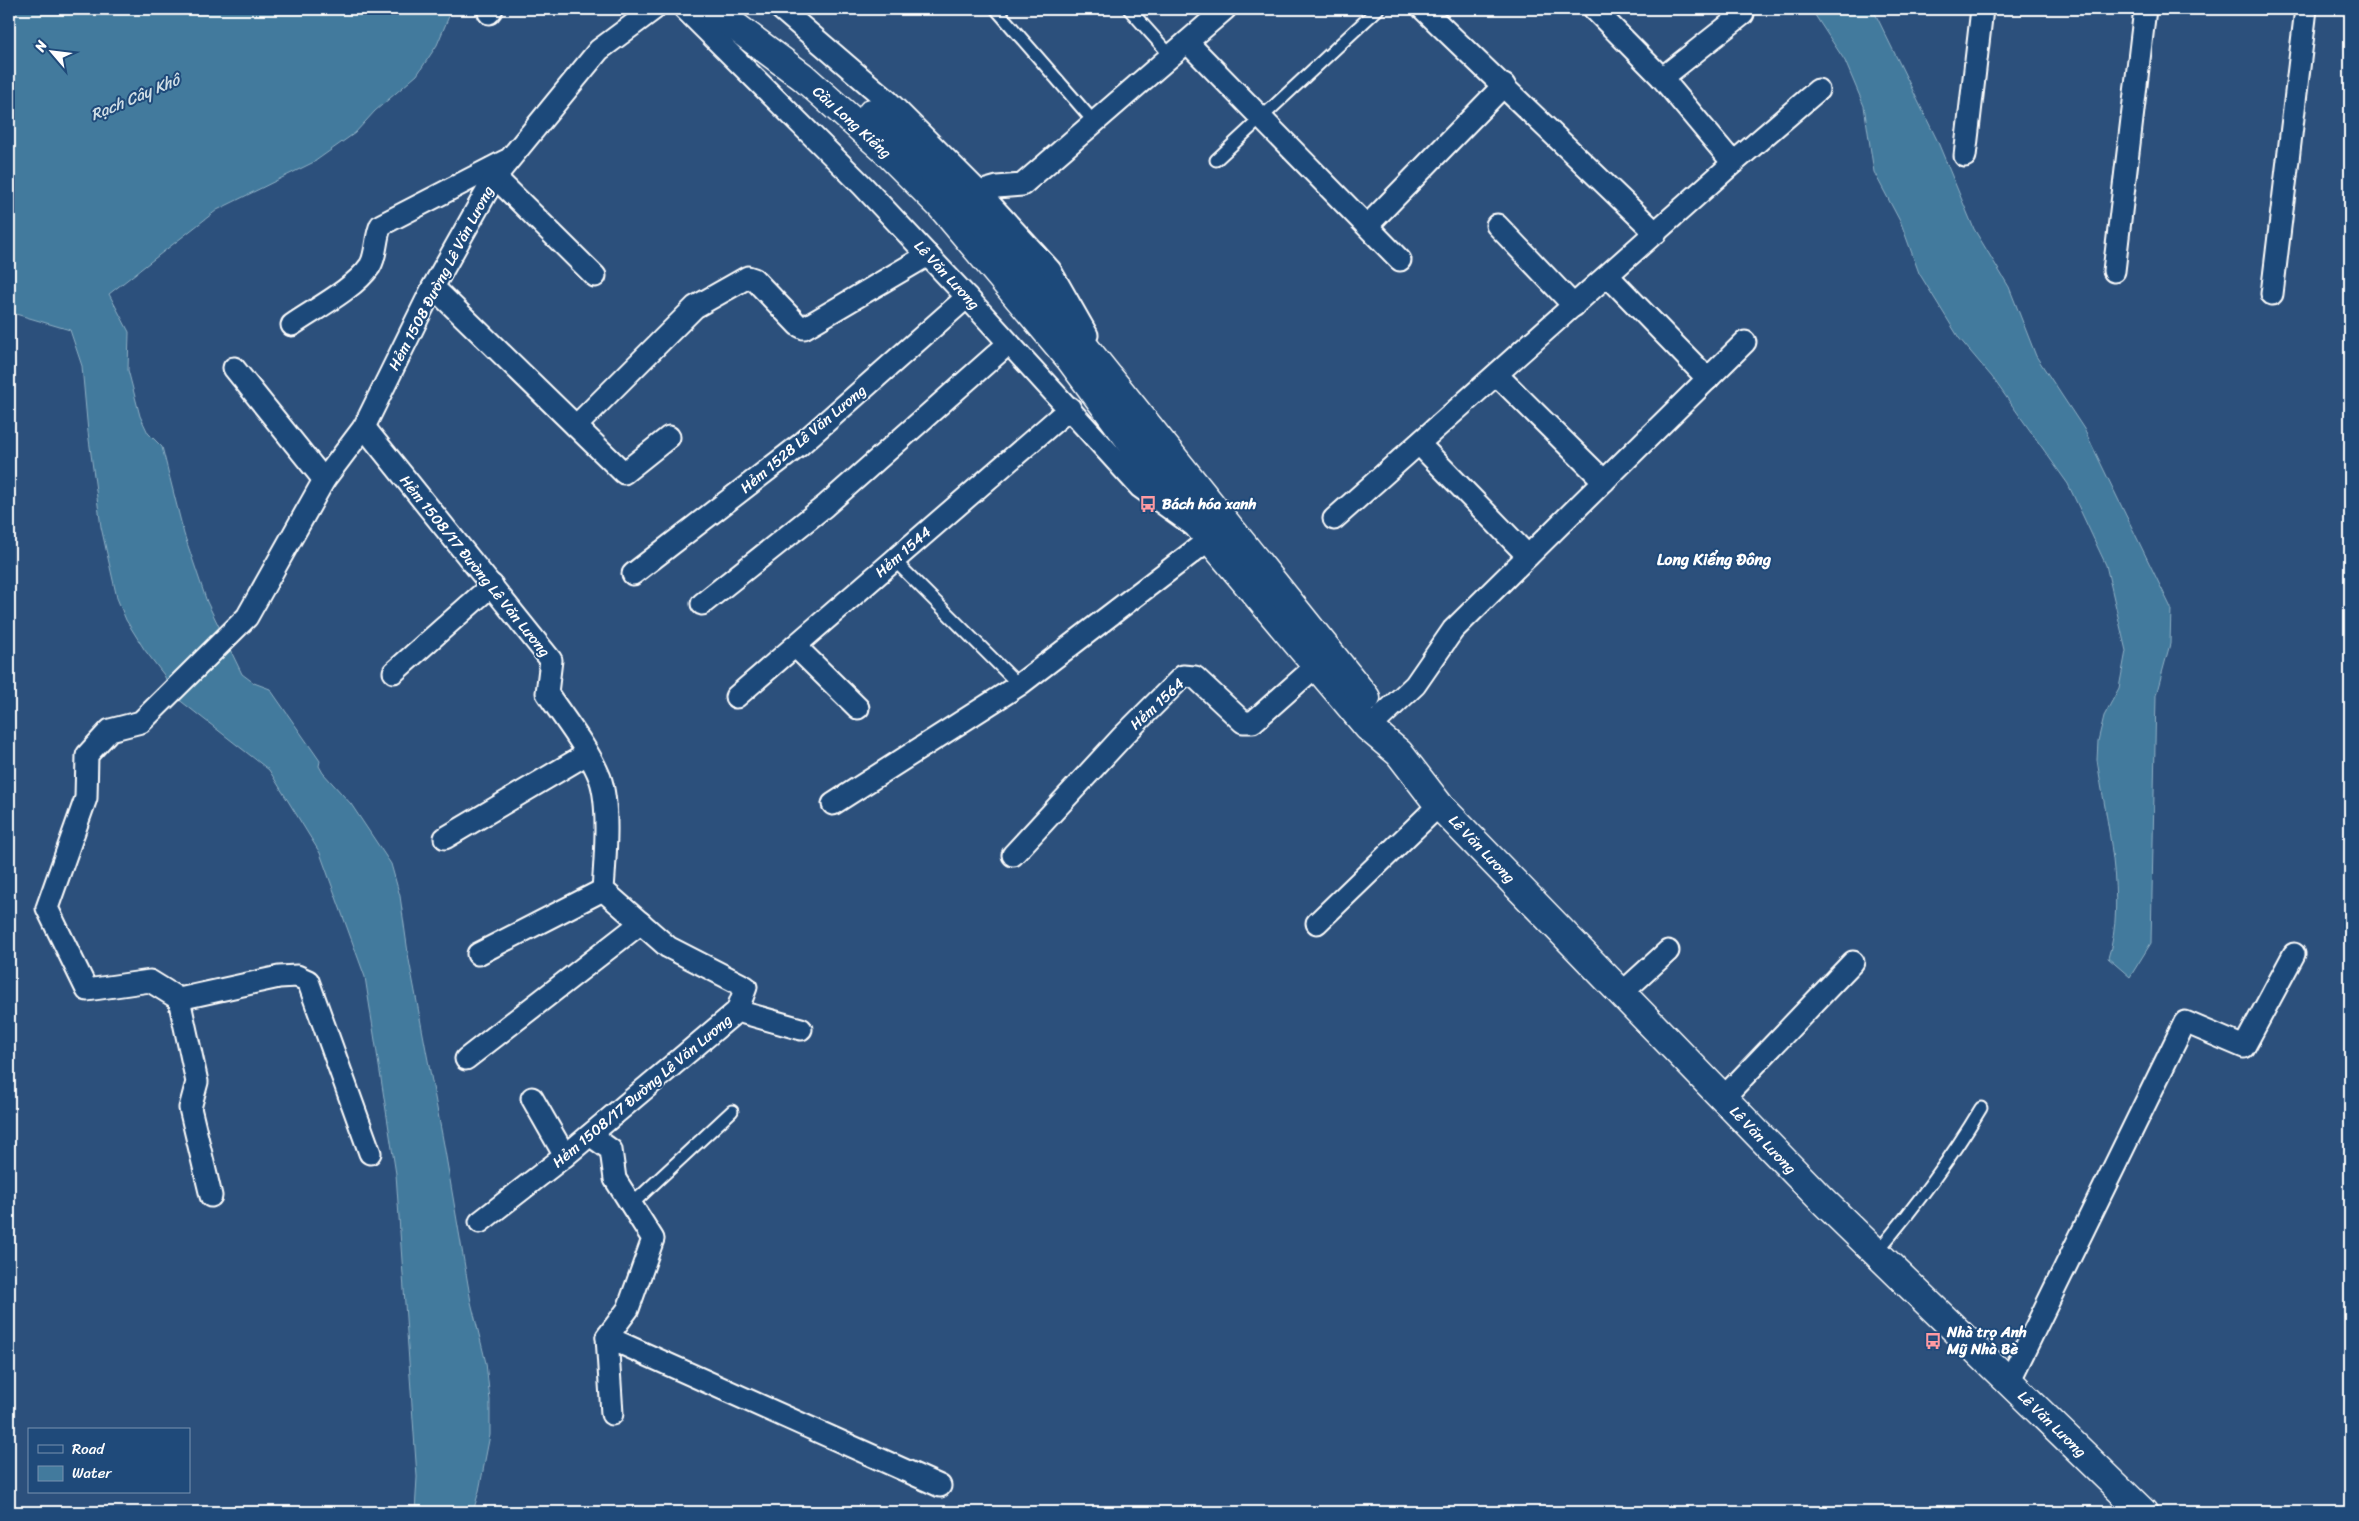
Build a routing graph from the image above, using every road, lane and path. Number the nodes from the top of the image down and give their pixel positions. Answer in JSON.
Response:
{"nodes":[{"id":1,"x":654,"y":9,"type":"edge"},
{"id":2,"x":685,"y":9,"type":"edge"},
{"id":3,"x":712,"y":9,"type":"edge"},
{"id":4,"x":742,"y":9,"type":"edge"},
{"id":5,"x":780,"y":9,"type":"edge"},
{"id":6,"x":996,"y":9,"type":"edge"},
{"id":7,"x":1129,"y":9,"type":"edge"},
{"id":8,"x":1225,"y":9,"type":"edge"},
{"id":9,"x":1378,"y":9,"type":"edge"},
{"id":10,"x":1423,"y":9,"type":"edge"},
{"id":11,"x":1982,"y":9,"type":"edge"},
{"id":12,"x":2146,"y":9,"type":"edge"},
{"id":13,"x":2306,"y":9,"type":"edge"},
{"id":14,"x":1598,"y":10,"type":"edge"},
{"id":15,"x":1743,"y":14,"type":"dead end"},
{"id":16,"x":1187,"y":42,"type":"junction"},
{"id":17,"x":1171,"y":56,"type":"junction"},
{"id":18,"x":1662,"y":78,"type":"junction"},
{"id":19,"x":1504,"y":85,"type":"junction"},
{"id":20,"x":1818,"y":90,"type":"dead end"},
{"id":21,"x":1262,"y":117,"type":"junction"},
{"id":22,"x":1095,"y":123,"type":"junction"},
{"id":23,"x":1965,"y":156,"type":"dead end"},
{"id":24,"x":510,"y":158,"type":"junction"},
{"id":25,"x":1216,"y":160,"type":"dead end"},
{"id":26,"x":1733,"y":163,"type":"junction"},
{"id":27,"x":495,"y":177,"type":"junction"},
{"id":28,"x":979,"y":192,"type":"junction"},
{"id":29,"x":1368,"y":225,"type":"junction"},
{"id":30,"x":1497,"y":225,"type":"dead end"},
{"id":31,"x":1656,"y":233,"type":"junction"},
{"id":32,"x":987,"y":241,"type":"junction"},
{"id":33,"x":928,"y":255,"type":"junction"},
{"id":34,"x":1400,"y":260,"type":"dead end"},
{"id":35,"x":2114,"y":271,"type":"dead end"},
{"id":36,"x":595,"y":276,"type":"dead end"},
{"id":37,"x":1608,"y":276,"type":"junction"},
{"id":38,"x":432,"y":287,"type":"junction"},
{"id":39,"x":2272,"y":294,"type":"dead end"},
{"id":40,"x":968,"y":297,"type":"junction"},
{"id":41,"x":1574,"y":306,"type":"junction"},
{"id":42,"x":292,"y":325,"type":"dead end"},
{"id":43,"x":1745,"y":342,"type":"dead end"},
{"id":44,"x":1008,"y":344,"type":"junction"},
{"id":45,"x":234,"y":368,"type":"dead end"},
{"id":46,"x":1108,"y":374,"type":"junction"},
{"id":47,"x":1496,"y":375,"type":"junction"},
{"id":48,"x":1708,"y":379,"type":"junction"},
{"id":49,"x":1070,"y":408,"type":"junction"},
{"id":50,"x":576,"y":426,"type":"junction"},
{"id":51,"x":364,"y":427,"type":"junction"},
{"id":52,"x":669,"y":437,"type":"dead end"},
{"id":53,"x":1419,"y":444,"type":"junction"},
{"id":54,"x":324,"y":480,"type":"junction"},
{"id":55,"x":1604,"y":481,"type":"junction"},
{"id":56,"x":1334,"y":519,"type":"dead end"},
{"id":57,"x":1211,"y":538,"type":"junction"},
{"id":58,"x":1528,"y":556,"type":"junction"},
{"id":59,"x":894,"y":560,"type":"junction"},
{"id":60,"x":633,"y":574,"type":"dead end"},
{"id":61,"x":492,"y":585,"type":"junction"},
{"id":62,"x":702,"y":604,"type":"dead end"},
{"id":63,"x":795,"y":646,"type":"junction"},
{"id":64,"x":1315,"y":667,"type":"junction"},
{"id":65,"x":394,"y":672,"type":"dead end"},
{"id":66,"x":1019,"y":685,"type":"junction"},
{"id":67,"x":736,"y":698,"type":"dead end"},
{"id":68,"x":858,"y":708,"type":"dead end"},
{"id":69,"x":1381,"y":717,"type":"junction"},
{"id":70,"x":1398,"y":753,"type":"junction"},
{"id":71,"x":587,"y":754,"type":"junction"},
{"id":72,"x":833,"y":804,"type":"dead end"},
{"id":73,"x":1440,"y":805,"type":"junction"},
{"id":74,"x":445,"y":838,"type":"dead end"},
{"id":75,"x":1013,"y":855,"type":"dead end"},
{"id":76,"x":603,"y":890,"type":"junction"},
{"id":77,"x":640,"y":923,"type":"junction"},
{"id":78,"x":1317,"y":924,"type":"dead end"},
{"id":79,"x":478,"y":954,"type":"dead end"},
{"id":80,"x":1666,"y":954,"type":"dead end"},
{"id":81,"x":2294,"y":954,"type":"dead end"},
{"id":82,"x":1853,"y":962,"type":"dead end"},
{"id":83,"x":1625,"y":990,"type":"junction"},
{"id":84,"x":179,"y":999,"type":"junction"},
{"id":85,"x":737,"y":1011,"type":"junction"},
{"id":86,"x":801,"y":1029,"type":"dead end"},
{"id":87,"x":466,"y":1059,"type":"dead end"},
{"id":88,"x":1726,"y":1095,"type":"junction"},
{"id":89,"x":532,"y":1098,"type":"dead end"},
{"id":90,"x":1981,"y":1108,"type":"dead end"},
{"id":91,"x":732,"y":1111,"type":"dead end"},
{"id":92,"x":590,"y":1135,"type":"junction"},
{"id":93,"x":370,"y":1153,"type":"dead end"},
{"id":94,"x":565,"y":1156,"type":"junction"},
{"id":95,"x":211,"y":1196,"type":"dead end"},
{"id":96,"x":631,"y":1205,"type":"junction"},
{"id":97,"x":480,"y":1222,"type":"dead end"},
{"id":98,"x":1876,"y":1253,"type":"junction"},
{"id":99,"x":607,"y":1337,"type":"junction"},
{"id":100,"x":2009,"y":1382,"type":"junction"},
{"id":101,"x":612,"y":1414,"type":"dead end"},
{"id":102,"x":940,"y":1486,"type":"dead end"},
{"id":103,"x":2143,"y":1512,"type":"edge"}],
"edges":[{"from":1,"to":24,"type":"street","name":"Hẻm 1508 Đường Lê Văn Lương"},
{"from":2,"to":33,"type":"street","name":"Lê Văn Lương"},
{"from":3,"to":32,"type":"main road","name":"Cầu Long Kiểng"},
{"from":4,"to":32,"type":"main road","name":"Cầu Long Kiểng"},
{"from":5,"to":28,"type":"street","name":"Lê Văn Lương"},
{"from":6,"to":22,"type":"lane"},
{"from":7,"to":17,"type":"lane"},
{"from":8,"to":16,"type":"street"},
{"from":9,"to":21,"type":"lane"},
{"from":10,"to":19,"type":"street"},
{"from":11,"to":23,"type":"street"},
{"from":12,"to":35,"type":"street"},
{"from":13,"to":39,"type":"street"},
{"from":14,"to":18,"type":"street"},
{"from":15,"to":18,"type":"street"},
{"from":16,"to":17,"type":"street"},
{"from":16,"to":21,"type":"street"},
{"from":17,"to":22,"type":"street"},
{"from":18,"to":26,"type":"street"},
{"from":19,"to":29,"type":"street"},
{"from":19,"to":31,"type":"street"},
{"from":20,"to":26,"type":"street"},
{"from":21,"to":25,"type":"lane"},
{"from":21,"to":29,"type":"street"},
{"from":22,"to":28,"type":"street"},
{"from":24,"to":27,"type":"street","name":"Hẻm 1508 Đường Lê Văn Lương"},
{"from":24,"to":42,"type":"street"},
{"from":26,"to":31,"type":"street"},
{"from":27,"to":36,"type":"street"},
{"from":27,"to":38,"type":"street","name":"Hẻm 1508 Đường Lê Văn Lương"},
{"from":28,"to":46,"type":"street","name":"Lê Văn Lương"},
{"from":29,"to":34,"type":"street"},
{"from":30,"to":41,"type":"street"},
{"from":31,"to":37,"type":"street"},
{"from":32,"to":46,"type":"main road","name":"Lê Văn Lương"},
{"from":32,"to":57,"type":"main road","name":"Lê Văn Lương"},
{"from":33,"to":40,"type":"street","name":"Lê Văn Lương"},
{"from":33,"to":50,"type":"street"},
{"from":37,"to":41,"type":"street"},
{"from":37,"to":48,"type":"street"},
{"from":38,"to":50,"type":"street"},
{"from":38,"to":51,"type":"street","name":"Hẻm 1508 Đường Lê Văn Lương"},
{"from":40,"to":44,"type":"street","name":"Lê Văn Lương"},
{"from":40,"to":60,"type":"street","name":"Hẻm 1528 Lê Văn Lương"},
{"from":41,"to":47,"type":"street"},
{"from":43,"to":48,"type":"street"},
{"from":44,"to":49,"type":"street","name":"Lê Văn Lương"},
{"from":44,"to":62,"type":"street"},
{"from":45,"to":54,"type":"street"},
{"from":46,"to":69,"type":"main road","name":"Lê Văn Lương"},
{"from":47,"to":53,"type":"street"},
{"from":47,"to":55,"type":"street"},
{"from":48,"to":55,"type":"street"},
{"from":49,"to":57,"type":"street","name":"Lê Văn Lương"},
{"from":49,"to":59,"type":"street","name":"Hẻm 1544"},
{"from":50,"to":52,"type":"street"},
{"from":51,"to":54,"type":"street","name":"Hẻm 1508 Đường Lê Văn Lương"},
{"from":51,"to":61,"type":"street","name":"Hẻm 1508/17 Đường Lê Văn Lương"},
{"from":53,"to":56,"type":"street"},
{"from":53,"to":58,"type":"street"},
{"from":54,"to":84,"type":"street","name":"Hẻm 1508 Đường Lê Văn Lương"},
{"from":55,"to":58,"type":"street"},
{"from":57,"to":64,"type":"main road","name":"Lê Văn Lương"},
{"from":57,"to":66,"type":"street"},
{"from":58,"to":69,"type":"street"},
{"from":59,"to":63,"type":"street","name":"Hẻm 1544"},
{"from":59,"to":66,"type":"lane"},
{"from":61,"to":65,"type":"street"},
{"from":61,"to":71,"type":"street","name":"Hẻm 1508/17 Đường Lê Văn Lương"},
{"from":63,"to":67,"type":"street","name":"Hẻm 1544"},
{"from":63,"to":68,"type":"street"},
{"from":64,"to":70,"type":"main road","name":"Lê Văn Lương"},
{"from":64,"to":75,"type":"street","name":"Hẻm 1564"},
{"from":66,"to":72,"type":"street"},
{"from":69,"to":70,"type":"main road","name":"Lê Văn Lương"},
{"from":70,"to":73,"type":"main road","name":"Lê Văn Lương"},
{"from":71,"to":74,"type":"street"},
{"from":71,"to":76,"type":"street","name":"Hẻm 1508/17 Đường Lê Văn Lương"},
{"from":73,"to":78,"type":"street"},
{"from":73,"to":83,"type":"main road","name":"Lê Văn Lương"},
{"from":76,"to":77,"type":"street","name":"Hẻm 1508/17 Đường Lê Văn Lương"},
{"from":76,"to":79,"type":"street"},
{"from":77,"to":85,"type":"street","name":"Hẻm 1508/17 Đường Lê Văn Lương"},
{"from":77,"to":87,"type":"street"},
{"from":80,"to":83,"type":"street"},
{"from":81,"to":100,"type":"street"},
{"from":82,"to":88,"type":"street"},
{"from":83,"to":88,"type":"main road","name":"Lê Văn Lương"},
{"from":84,"to":93,"type":"street"},
{"from":84,"to":95,"type":"street"},
{"from":85,"to":86,"type":"street"},
{"from":85,"to":92,"type":"street","name":"Hẻm 1508/17 Đường Lê Văn Lương"},
{"from":88,"to":98,"type":"main road","name":"Lê Văn Lương"},
{"from":89,"to":94,"type":"street"},
{"from":90,"to":98,"type":"lane"},
{"from":91,"to":96,"type":"lane"},
{"from":92,"to":94,"type":"street","name":"Hẻm 1508/17 Đường Lê Văn Lương"},
{"from":92,"to":96,"type":"street"},
{"from":94,"to":97,"type":"street","name":"Hẻm 1508/17 Đường Lê Văn Lương"},
{"from":96,"to":99,"type":"street"},
{"from":98,"to":100,"type":"main road","name":"Lê Văn Lương"},
{"from":99,"to":101,"type":"street"},
{"from":99,"to":102,"type":"street"},
{"from":100,"to":103,"type":"main road","name":"Lê Văn Lương"}]}
